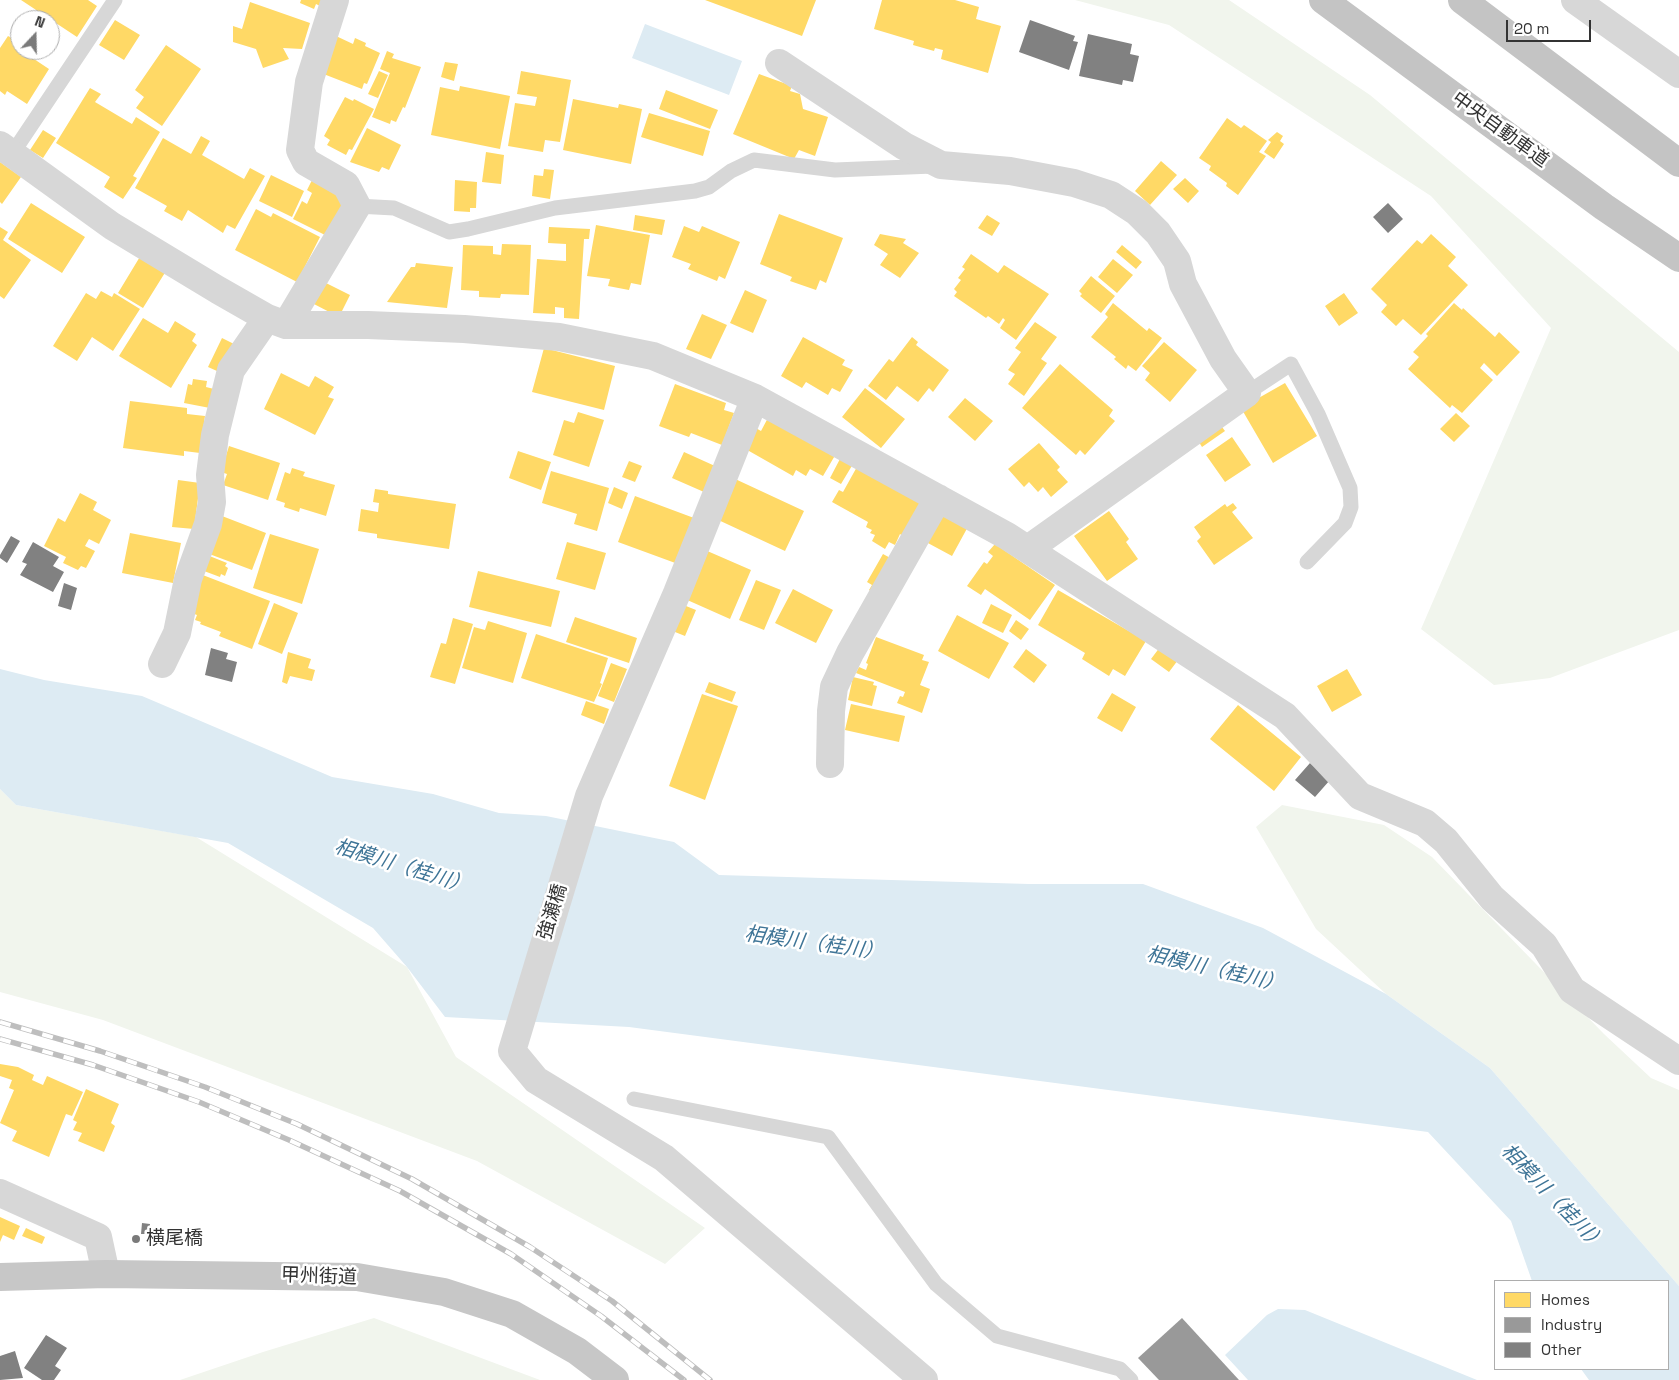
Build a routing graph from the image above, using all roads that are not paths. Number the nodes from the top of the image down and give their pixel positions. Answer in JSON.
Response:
{"nodes":[{"id":1,"x":115,"y":0,"type":"edge"},
{"id":2,"x":335,"y":0,"type":"edge"},
{"id":3,"x":1304,"y":0,"type":"edge"},
{"id":4,"x":1323,"y":0,"type":"edge"},
{"id":5,"x":1462,"y":0,"type":"edge"},
{"id":6,"x":1575,"y":0,"type":"edge"},
{"id":7,"x":779,"y":63,"type":"dead end"},
{"id":8,"x":1679,"y":74,"type":"edge"},
{"id":9,"x":6,"y":150,"type":"edge"},
{"id":10,"x":1679,"y":163,"type":"edge"},
{"id":11,"x":941,"y":165,"type":"junction"},
{"id":12,"x":357,"y":206,"type":"junction"},
{"id":13,"x":1604,"y":207,"type":"junction"},
{"id":14,"x":1679,"y":258,"type":"edge"},
{"id":15,"x":276,"y":321,"type":"junction"},
{"id":16,"x":1247,"y":393,"type":"junction"},
{"id":17,"x":755,"y":398,"type":"junction"},
{"id":18,"x":938,"y":498,"type":"junction"},
{"id":19,"x":1028,"y":549,"type":"junction"},
{"id":20,"x":1307,"y":562,"type":"dead end"},
{"id":21,"x":162,"y":664,"type":"dead end"},
{"id":22,"x":830,"y":764,"type":"dead end"},
{"id":23,"x":1679,"y":1061,"type":"edge"},
{"id":24,"x":634,"y":1099,"type":"dead end"},
{"id":25,"x":0,"y":1193,"type":"edge"},
{"id":26,"x":106,"y":1274,"type":"junction"},
{"id":27,"x":0,"y":1277,"type":"edge"},
{"id":28,"x":615,"y":1380,"type":"edge"},
{"id":29,"x":924,"y":1380,"type":"edge"},
{"id":30,"x":1131,"y":1380,"type":"edge"}],
"edges":[{"from":1,"to":9,"type":"lane"},
{"from":2,"to":12,"type":"street"},
{"from":3,"to":13,"type":"highway"},
{"from":4,"to":13,"type":"highway","name":"中央自動車道"},
{"from":5,"to":10,"type":"highway"},
{"from":6,"to":8,"type":"street"},
{"from":7,"to":11,"type":"street"},
{"from":9,"to":15,"type":"street"},
{"from":11,"to":12,"type":"lane"},
{"from":11,"to":16,"type":"street"},
{"from":12,"to":15,"type":"street"},
{"from":13,"to":14,"type":"highway","name":"中央自動車道"},
{"from":15,"to":17,"type":"street"},
{"from":15,"to":21,"type":"street"},
{"from":16,"to":19,"type":"street"},
{"from":16,"to":20,"type":"lane"},
{"from":17,"to":18,"type":"street"},
{"from":17,"to":29,"type":"street","name":"強瀬橋"},
{"from":18,"to":19,"type":"street"},
{"from":18,"to":22,"type":"street"},
{"from":19,"to":23,"type":"street"},
{"from":24,"to":30,"type":"lane"},
{"from":25,"to":26,"type":"street"},
{"from":26,"to":27,"type":"highway","name":"甲州街道"},
{"from":26,"to":28,"type":"highway","name":"甲州街道"}]}
